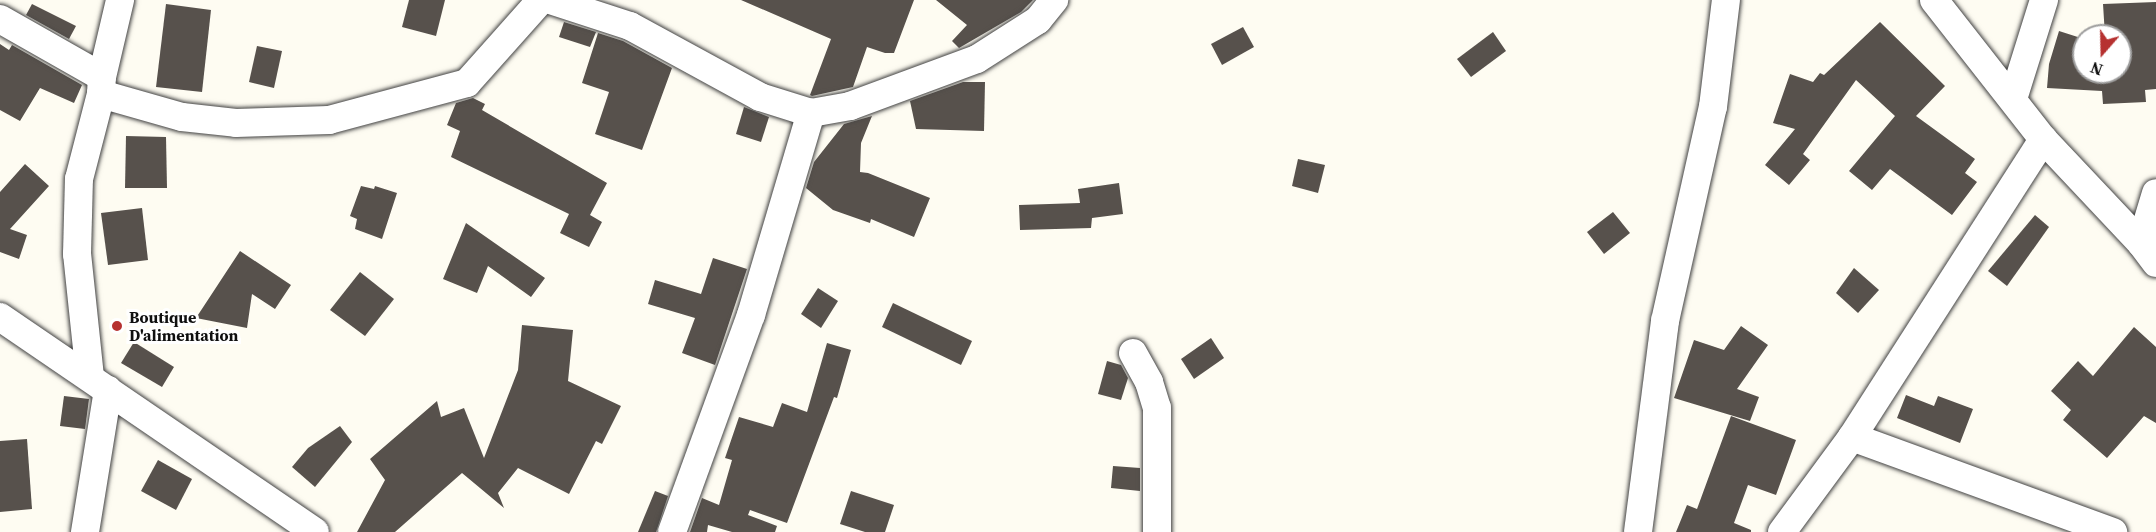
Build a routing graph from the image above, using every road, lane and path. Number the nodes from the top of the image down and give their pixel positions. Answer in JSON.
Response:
{"nodes":[{"id":1,"x":120,"y":0,"type":"edge"},
{"id":2,"x":542,"y":0,"type":"edge"},
{"id":3,"x":549,"y":0,"type":"edge"},
{"id":4,"x":1054,"y":0,"type":"edge"},
{"id":5,"x":1726,"y":0,"type":"edge"},
{"id":6,"x":1934,"y":0,"type":"edge"},
{"id":7,"x":2044,"y":0,"type":"edge"},
{"id":8,"x":0,"y":19,"type":"edge"},
{"id":9,"x":101,"y":85,"type":"junction"},
{"id":10,"x":2013,"y":99,"type":"junction"},
{"id":11,"x":811,"y":113,"type":"junction"},
{"id":12,"x":2043,"y":139,"type":"junction"},
{"id":13,"x":2156,"y":193,"type":"edge"},
{"id":14,"x":2148,"y":253,"type":"edge"},
{"id":15,"x":0,"y":318,"type":"edge"},
{"id":16,"x":1133,"y":353,"type":"dead end"},
{"id":17,"x":99,"y":383,"type":"junction"},
{"id":18,"x":1852,"y":437,"type":"junction"},
{"id":19,"x":85,"y":532,"type":"edge"},
{"id":20,"x":315,"y":532,"type":"edge"},
{"id":21,"x":672,"y":532,"type":"edge"},
{"id":22,"x":1157,"y":532,"type":"edge"},
{"id":23,"x":1638,"y":532,"type":"edge"},
{"id":24,"x":1782,"y":532,"type":"edge"},
{"id":25,"x":2113,"y":532,"type":"edge"}],
"edges":[{"from":1,"to":9,"type":"street"},
{"from":2,"to":9,"type":"street"},
{"from":3,"to":11,"type":"street"},
{"from":4,"to":11,"type":"street"},
{"from":5,"to":23,"type":"street"},
{"from":6,"to":10,"type":"street"},
{"from":7,"to":10,"type":"street"},
{"from":8,"to":9,"type":"street"},
{"from":9,"to":17,"type":"street"},
{"from":10,"to":12,"type":"street"},
{"from":11,"to":21,"type":"street"},
{"from":12,"to":14,"type":"street"},
{"from":12,"to":18,"type":"street"},
{"from":13,"to":14,"type":"street"},
{"from":15,"to":17,"type":"street"},
{"from":16,"to":22,"type":"street"},
{"from":17,"to":19,"type":"street"},
{"from":17,"to":20,"type":"street"},
{"from":18,"to":24,"type":"street"},
{"from":18,"to":25,"type":"street"}]}
